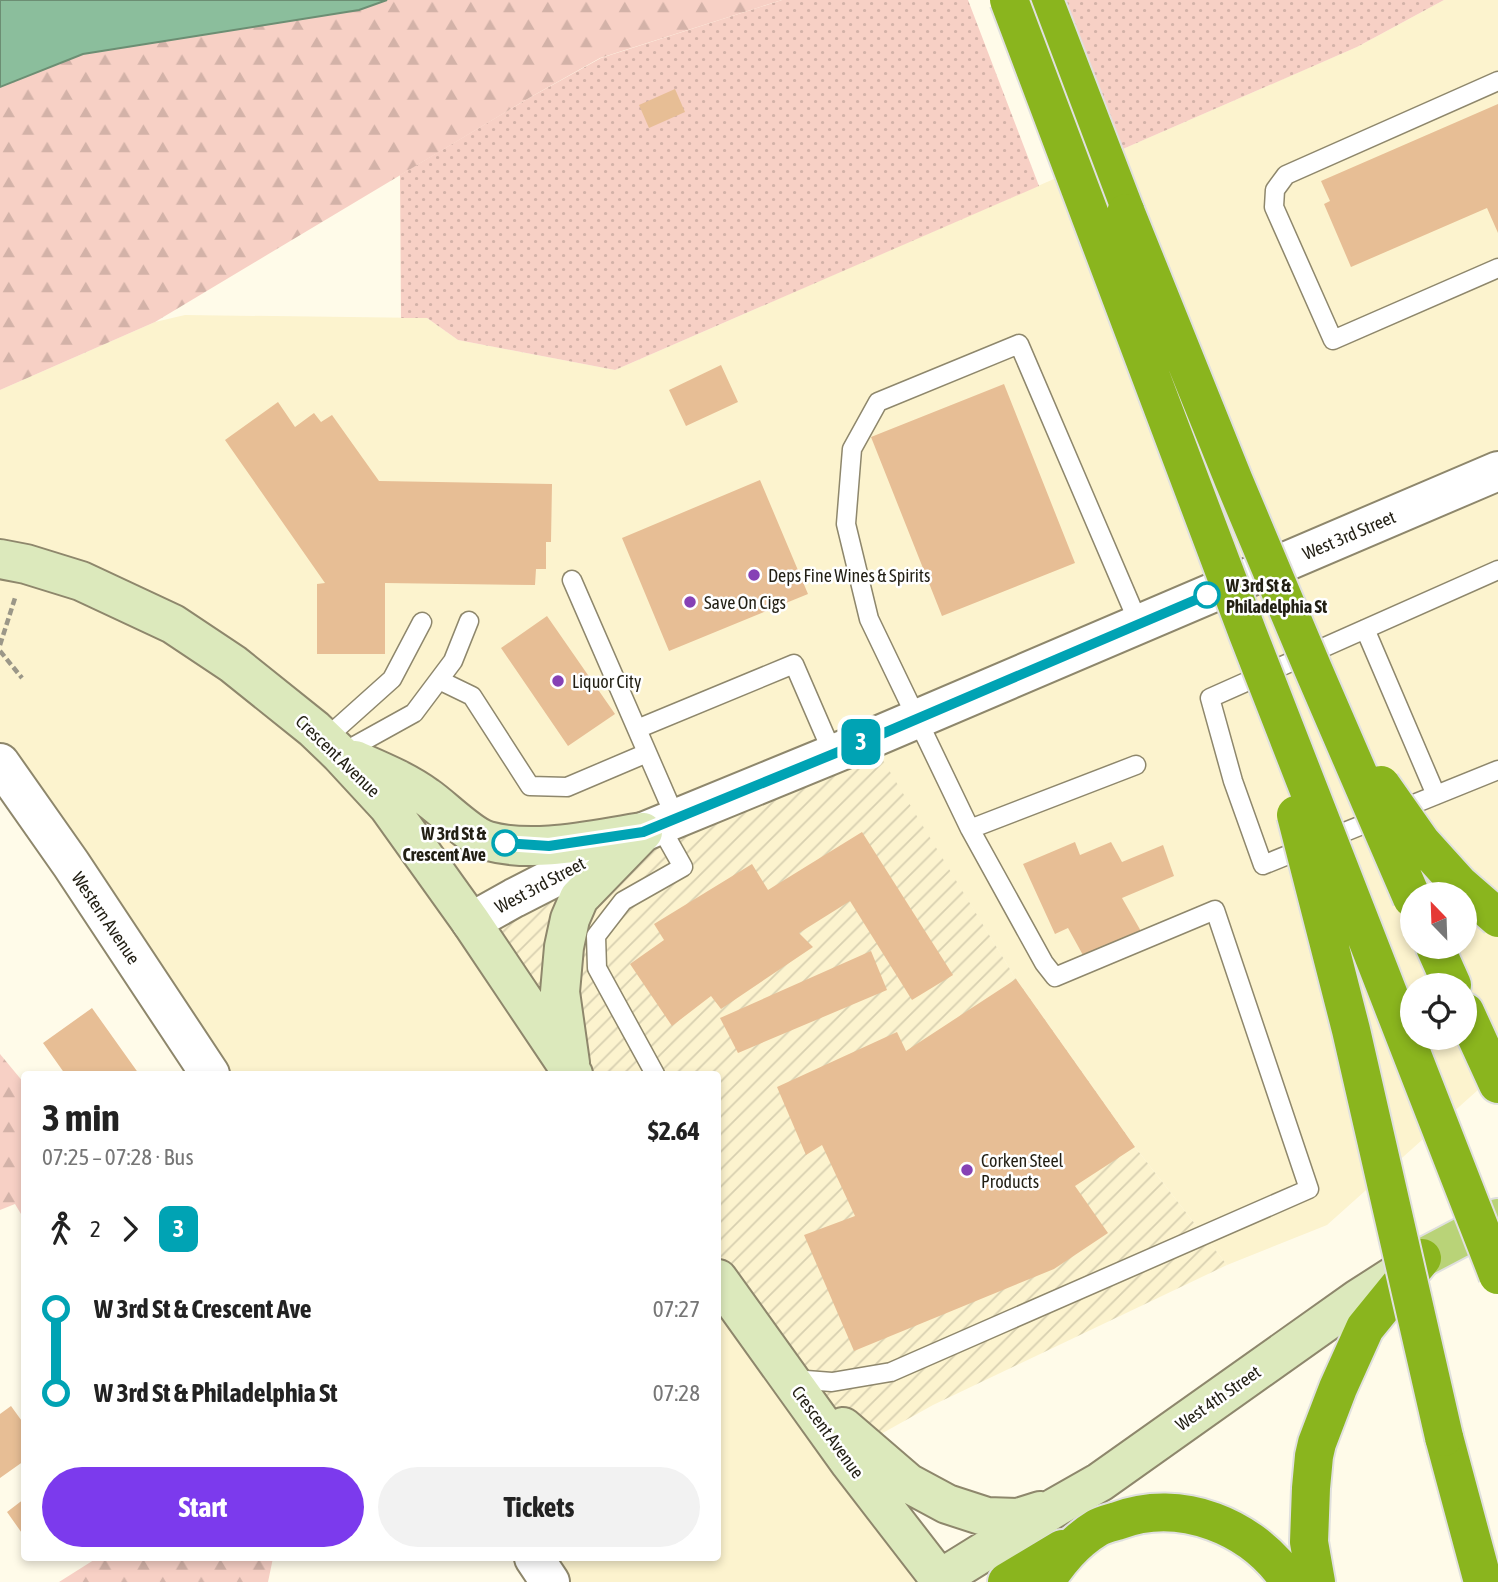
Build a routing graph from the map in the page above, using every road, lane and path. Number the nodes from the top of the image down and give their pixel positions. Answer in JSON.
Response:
{"nodes":[{"id":1,"x":1009,"y":0,"type":"edge"},
{"id":2,"x":1044,"y":0,"type":"edge"},
{"id":3,"x":1498,"y":81,"type":"edge"},
{"id":4,"x":1498,"y":268,"type":"edge"},
{"id":5,"x":1498,"y":471,"type":"edge"},
{"id":6,"x":13,"y":561,"type":"edge"},
{"id":7,"x":1498,"y":570,"type":"edge"},
{"id":8,"x":572,"y":580,"type":"dead end"},
{"id":9,"x":469,"y":621,"type":"dead end"},
{"id":10,"x":422,"y":622,"type":"dead end"},
{"id":11,"x":1139,"y":624,"type":"junction"},
{"id":12,"x":1365,"y":629,"type":"junction"},
{"id":13,"x":1248,"y":634,"type":"junction"},
{"id":14,"x":0,"y":645,"type":"edge"},
{"id":15,"x":0,"y":651,"type":"edge"},
{"id":16,"x":1313,"y":669,"type":"junction"},
{"id":17,"x":22,"y":678,"type":"dead end"},
{"id":18,"x":439,"y":680,"type":"junction"},
{"id":19,"x":916,"y":719,"type":"junction"},
{"id":20,"x":637,"y":729,"type":"junction"},
{"id":21,"x":332,"y":747,"type":"junction"},
{"id":22,"x":647,"y":752,"type":"junction"},
{"id":23,"x":833,"y":754,"type":"junction"},
{"id":24,"x":0,"y":763,"type":"edge"},
{"id":25,"x":1136,"y":765,"type":"dead end"},
{"id":26,"x":1498,"y":770,"type":"edge"},
{"id":27,"x":1436,"y":795,"type":"junction"},
{"id":28,"x":660,"y":825,"type":"junction"},
{"id":29,"x":970,"y":829,"type":"junction"},
{"id":30,"x":1405,"y":882,"type":"edge"},
{"id":31,"x":1498,"y":918,"type":"edge"},
{"id":32,"x":471,"y":922,"type":"junction"},
{"id":33,"x":1477,"y":1038,"type":"edge"},
{"id":34,"x":208,"y":1071,"type":"edge"},
{"id":35,"x":571,"y":1071,"type":"edge"},
{"id":36,"x":572,"y":1071,"type":"edge"},
{"id":37,"x":653,"y":1071,"type":"edge"},
{"id":38,"x":1498,"y":1084,"type":"edge"},
{"id":39,"x":1498,"y":1218,"type":"edge"},
{"id":40,"x":1422,"y":1258,"type":"junction"},
{"id":41,"x":1498,"y":1275,"type":"edge"},
{"id":42,"x":721,"y":1283,"type":"edge"},
{"id":43,"x":789,"y":1378,"type":"junction"},
{"id":44,"x":1444,"y":1437,"type":"junction"},
{"id":45,"x":1056,"y":1507,"type":"junction"},
{"id":46,"x":1097,"y":1528,"type":"junction"},
{"id":47,"x":536,"y":1561,"type":"edge"},
{"id":48,"x":941,"y":1581,"type":"edge"},
{"id":49,"x":550,"y":1582,"type":"edge"},
{"id":50,"x":1007,"y":1582,"type":"edge"},
{"id":51,"x":1045,"y":1582,"type":"edge"},
{"id":52,"x":1290,"y":1582,"type":"edge"},
{"id":53,"x":1316,"y":1582,"type":"edge"},
{"id":54,"x":1464,"y":1582,"type":"edge"},
{"id":55,"x":1483,"y":1582,"type":"edge"}],
"edges":[{"from":1,"to":13,"type":"highway","bridge":true},
{"from":2,"to":16,"type":"highway","bridge":true},
{"from":3,"to":4,"type":"lane"},
{"from":5,"to":11,"type":"street","name":"West 3rd Street"},
{"from":6,"to":14,"type":"path"},
{"from":6,"to":21,"type":"main road","name":"Crescent Avenue"},
{"from":7,"to":12,"type":"lane"},
{"from":8,"to":20,"type":"lane"},
{"from":9,"to":18,"type":"lane"},
{"from":10,"to":21,"type":"lane"},
{"from":11,"to":19,"type":"street","name":"West 3rd Street"},
{"from":11,"to":19,"type":"lane"},
{"from":12,"to":27,"type":"lane"},
{"from":12,"to":27,"type":"lane"},
{"from":13,"to":41,"type":"highway","bridge":true},
{"from":13,"to":44,"type":"highway","bridge":true},
{"from":15,"to":17,"type":"path"},
{"from":16,"to":30,"type":"highway","bridge":true},
{"from":16,"to":31,"type":"highway","bridge":true},
{"from":18,"to":21,"type":"lane"},
{"from":18,"to":22,"type":"lane"},
{"from":19,"to":23,"type":"street","name":"West 3rd Street"},
{"from":19,"to":29,"type":"lane"},
{"from":20,"to":22,"type":"lane"},
{"from":20,"to":23,"type":"lane"},
{"from":21,"to":28,"type":"main road"},
{"from":21,"to":32,"type":"main road","name":"Crescent Avenue"},
{"from":22,"to":28,"type":"lane"},
{"from":23,"to":28,"type":"street","name":"West 3rd Street"},
{"from":24,"to":34,"type":"street","name":"Western Avenue"},
{"from":25,"to":29,"type":"lane"},
{"from":26,"to":27,"type":"lane"},
{"from":28,"to":32,"type":"street","name":"West 3rd Street"},
{"from":28,"to":36,"type":"main road"},
{"from":28,"to":37,"type":"lane"},
{"from":29,"to":43,"type":"lane"},
{"from":32,"to":35,"type":"main road","name":"Crescent Avenue"},
{"from":33,"to":38,"type":"highway"},
{"from":39,"to":40,"type":"main road","name":"West 4th Street"},
{"from":40,"to":45,"type":"main road","name":"West 4th Street"},
{"from":40,"to":53,"type":"highway"},
{"from":42,"to":43,"type":"main road","name":"Crescent Avenue"},
{"from":43,"to":45,"type":"main road"},
{"from":43,"to":48,"type":"main road","name":"Crescent Avenue"},
{"from":44,"to":54,"type":"highway"},
{"from":44,"to":55,"type":"highway"},
{"from":45,"to":48,"type":"main road","name":"West 4th Street"},
{"from":46,"to":50,"type":"highway"},
{"from":46,"to":51,"type":"highway"},
{"from":46,"to":52,"type":"highway"},
{"from":47,"to":49,"type":"street"}]}
